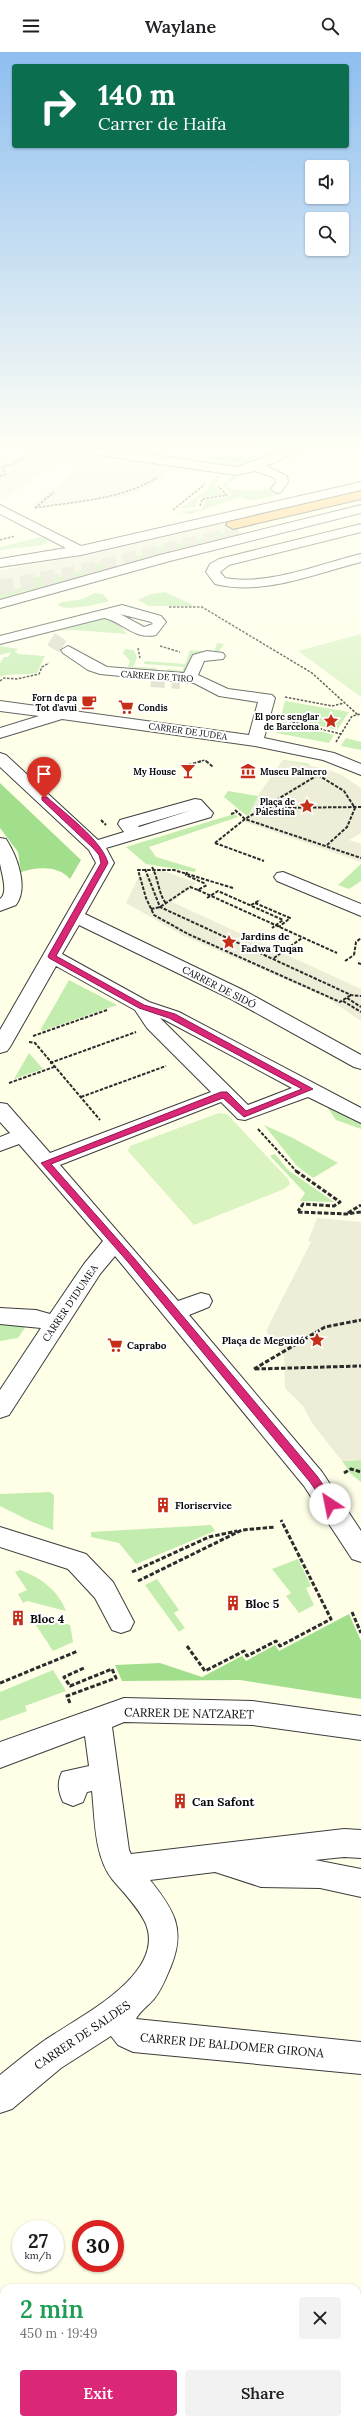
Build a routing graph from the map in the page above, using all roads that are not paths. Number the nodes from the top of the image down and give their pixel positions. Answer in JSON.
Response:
{"nodes":[{"id":1,"x":16,"y":561,"type":"edge"},
{"id":2,"x":155,"y":561,"type":"edge"},
{"id":3,"x":229,"y":561,"type":"edge"},
{"id":4,"x":350,"y":561,"type":"edge"},
{"id":5,"x":0,"y":563,"type":"edge"},
{"id":6,"x":0,"y":604,"type":"edge"},
{"id":7,"x":122,"y":609,"type":"junction"},
{"id":8,"x":103,"y":613,"type":"junction"},
{"id":9,"x":175,"y":618,"type":"dead end"},
{"id":10,"x":38,"y":630,"type":"junction"},
{"id":11,"x":52,"y":639,"type":"tunnel mouth"},
{"id":12,"x":0,"y":640,"type":"edge"},
{"id":13,"x":25,"y":647,"type":"dead end"},
{"id":14,"x":68,"y":650,"type":"tunnel mouth"},
{"id":15,"x":218,"y":656,"type":"dead end"},
{"id":16,"x":105,"y":671,"type":"junction"},
{"id":17,"x":151,"y":680,"type":"tunnel mouth"},
{"id":18,"x":185,"y":680,"type":"junction"},
{"id":19,"x":0,"y":706,"type":"edge"},
{"id":20,"x":63,"y":714,"type":"junction"},
{"id":21,"x":0,"y":733,"type":"edge"},
{"id":22,"x":255,"y":740,"type":"junction"},
{"id":23,"x":0,"y":758,"type":"edge"},
{"id":24,"x":361,"y":770,"type":"edge"},
{"id":25,"x":136,"y":834,"type":"dead end"},
{"id":26,"x":0,"y":843,"type":"edge"},
{"id":27,"x":95,"y":846,"type":"junction"},
{"id":28,"x":283,"y":877,"type":"dead end"},
{"id":29,"x":361,"y":895,"type":"edge"},
{"id":30,"x":0,"y":906,"type":"edge"},
{"id":31,"x":353,"y":908,"type":"edge"},
{"id":32,"x":74,"y":916,"type":"junction"},
{"id":33,"x":52,"y":956,"type":"junction"},
{"id":34,"x":142,"y":1006,"type":"junction"},
{"id":35,"x":0,"y":1047,"type":"edge"},
{"id":36,"x":361,"y":1064,"type":"edge"},
{"id":37,"x":309,"y":1089,"type":"junction"},
{"id":38,"x":224,"y":1094,"type":"junction"},
{"id":39,"x":0,"y":1109,"type":"edge"},
{"id":40,"x":361,"y":1116,"type":"edge"},
{"id":41,"x":22,"y":1136,"type":"junction"},
{"id":42,"x":0,"y":1144,"type":"edge"},
{"id":43,"x":45,"y":1163,"type":"junction"},
{"id":44,"x":115,"y":1241,"type":"junction"},
{"id":45,"x":201,"y":1301,"type":"dead end"},
{"id":46,"x":174,"y":1312,"type":"junction"},
{"id":47,"x":0,"y":1316,"type":"edge"},
{"id":48,"x":55,"y":1324,"type":"junction"},
{"id":49,"x":27,"y":1368,"type":"junction"},
{"id":50,"x":0,"y":1379,"type":"edge"},
{"id":51,"x":0,"y":1409,"type":"edge"},
{"id":52,"x":1,"y":1538,"type":"edge"},
{"id":53,"x":361,"y":1552,"type":"edge"},
{"id":54,"x":121,"y":1622,"type":"dead end"},
{"id":55,"x":97,"y":1720,"type":"junction"},
{"id":56,"x":361,"y":1728,"type":"edge"},
{"id":57,"x":0,"y":1754,"type":"edge"},
{"id":58,"x":104,"y":1777,"type":"junction"},
{"id":59,"x":73,"y":1793,"type":"dead end"},
{"id":60,"x":361,"y":1844,"type":"edge"},
{"id":61,"x":213,"y":1859,"type":"junction"},
{"id":62,"x":123,"y":1869,"type":"junction"},
{"id":63,"x":361,"y":1883,"type":"edge"},
{"id":64,"x":119,"y":2012,"type":"junction"},
{"id":65,"x":361,"y":2058,"type":"edge"},
{"id":66,"x":0,"y":2097,"type":"edge"}],
"edges":[{"from":1,"to":5,"type":"street"},
{"from":2,"to":6,"type":"street"},
{"from":3,"to":4,"type":"street"},
{"from":7,"to":8,"type":"street"},
{"from":7,"to":8,"type":"street"},
{"from":7,"to":9,"type":"street"},
{"from":8,"to":10,"type":"street"},
{"from":10,"to":11,"type":"street"},
{"from":10,"to":12,"type":"street"},
{"from":12,"to":13,"type":"street"},
{"from":14,"to":16,"type":"street","name":"CARRER DE TIRO"},
{"from":15,"to":18,"type":"street"},
{"from":16,"to":17,"type":"street","name":"CARRER DE TIRO"},
{"from":16,"to":18,"type":"street","name":"CARRER DE TIRO"},
{"from":18,"to":22,"type":"street","name":"CARRER DE TIRO"},
{"from":19,"to":20,"type":"street","name":"CARRER DE JUDEA"},
{"from":20,"to":21,"type":"street","name":"CARRER DE JUDEA"},
{"from":20,"to":22,"type":"street","name":"CARRER DE JUDEA"},
{"from":22,"to":24,"type":"street","name":"CARRER DE JUDEA"},
{"from":23,"to":27,"type":"street"},
{"from":25,"to":27,"type":"street"},
{"from":26,"to":30,"type":"street"},
{"from":27,"to":32,"type":"street"},
{"from":28,"to":31,"type":"street"},
{"from":29,"to":31,"type":"street"},
{"from":32,"to":33,"type":"street"},
{"from":32,"to":36,"type":"street","name":"CARRER DE SIDÓ"},
{"from":33,"to":34,"type":"street"},
{"from":33,"to":35,"type":"street"},
{"from":34,"to":37,"type":"street"},
{"from":34,"to":38,"type":"street"},
{"from":37,"to":38,"type":"street"},
{"from":37,"to":40,"type":"street"},
{"from":38,"to":43,"type":"street"},
{"from":39,"to":41,"type":"street"},
{"from":41,"to":42,"type":"street"},
{"from":41,"to":43,"type":"street"},
{"from":43,"to":44,"type":"street"},
{"from":44,"to":46,"type":"street"},
{"from":44,"to":48,"type":"street","name":"CARRER D'IDUMEA"},
{"from":45,"to":46,"type":"street"},
{"from":46,"to":53,"type":"street"},
{"from":47,"to":48,"type":"street"},
{"from":48,"to":49,"type":"street","name":"CARRER D'IDUMEA"},
{"from":49,"to":50,"type":"street"},
{"from":49,"to":51,"type":"street","name":"CARRER D'IDUMEA"},
{"from":52,"to":54,"type":"street"},
{"from":55,"to":56,"type":"street","name":"CARRER DE NATZARET"},
{"from":55,"to":57,"type":"street","name":"CARRER DE NATZARET"},
{"from":55,"to":58,"type":"street","name":"CARRER DE SALDES"},
{"from":58,"to":59,"type":"street"},
{"from":58,"to":62,"type":"street","name":"CARRER DE SALDES"},
{"from":60,"to":61,"type":"street"},
{"from":61,"to":62,"type":"street"},
{"from":61,"to":63,"type":"street"},
{"from":62,"to":64,"type":"street","name":"CARRER DE SALDES"},
{"from":64,"to":65,"type":"street","name":"CARRER DE BALDOMER GIRONA"},
{"from":64,"to":66,"type":"street","name":"CARRER DE SALDES"}]}
